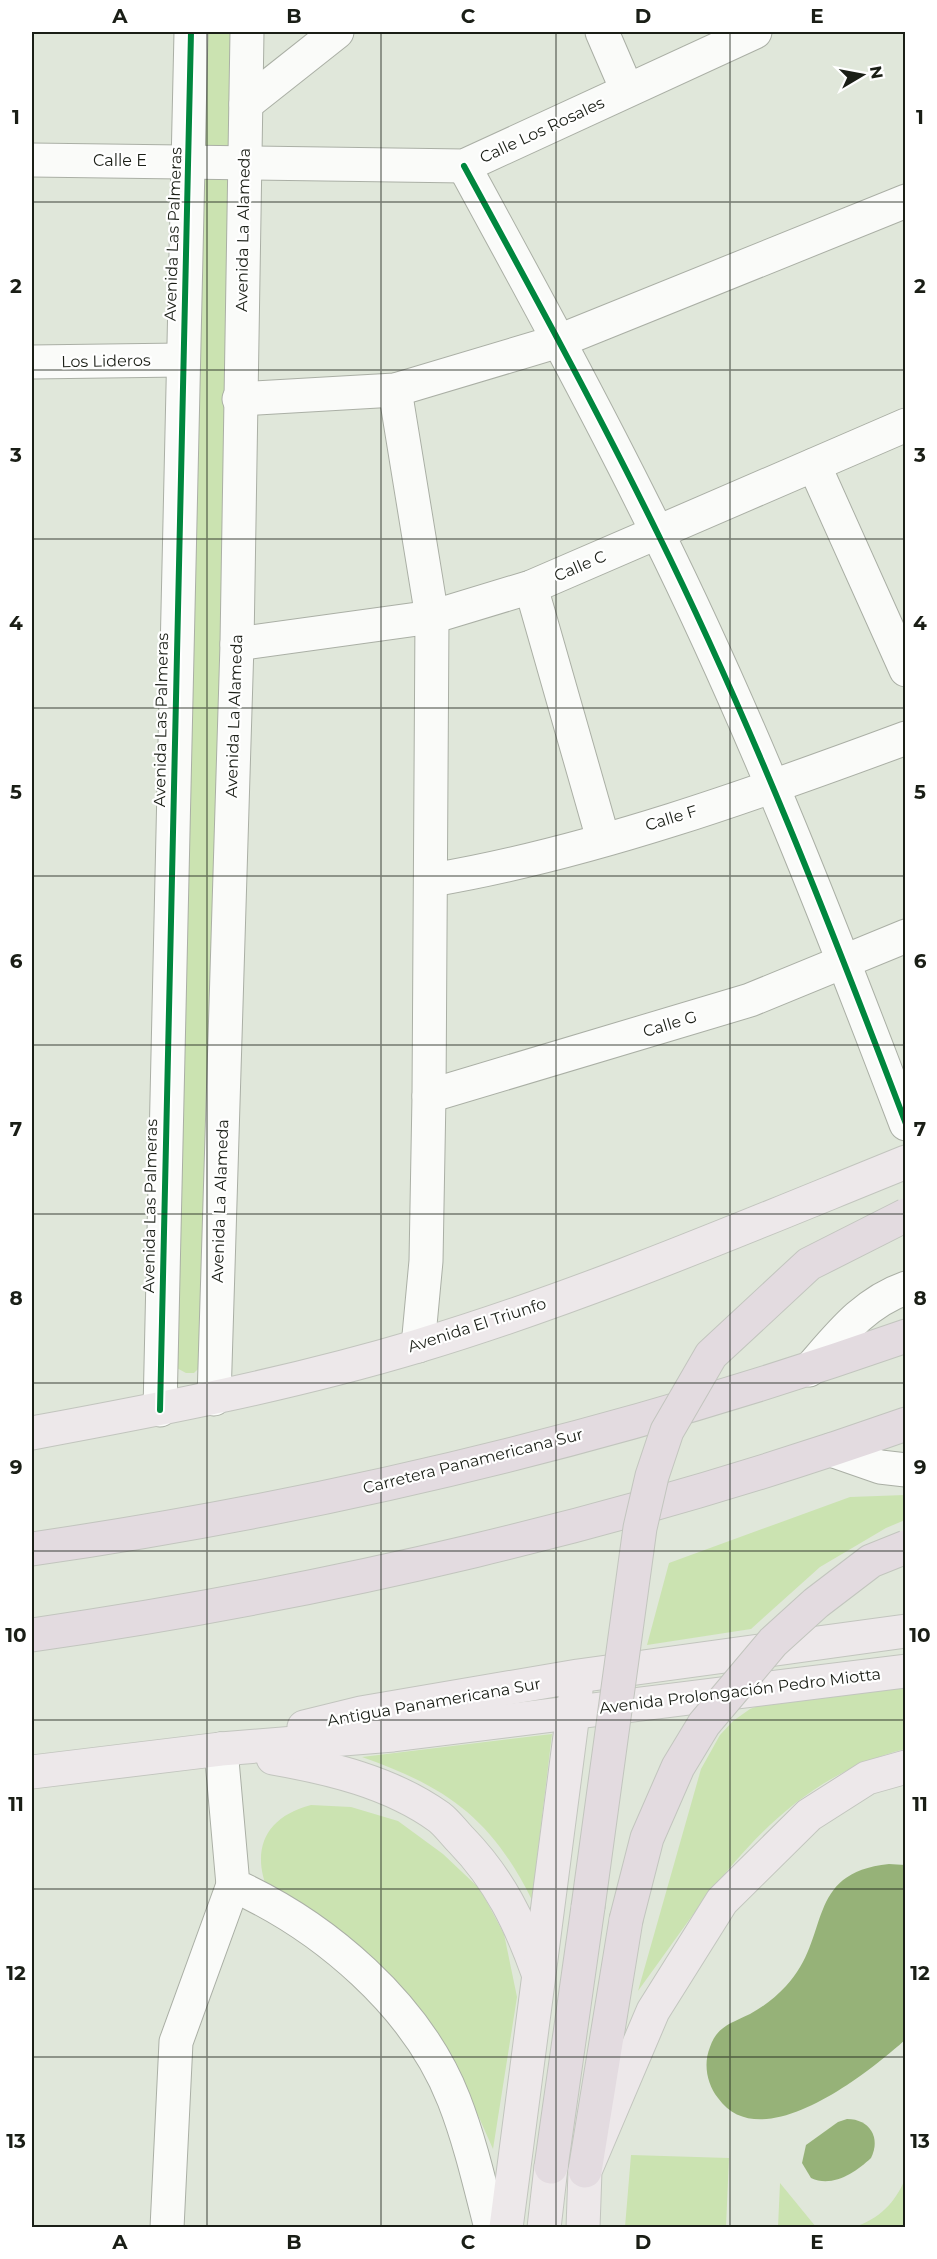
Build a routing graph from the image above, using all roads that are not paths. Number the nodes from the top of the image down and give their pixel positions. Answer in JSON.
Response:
{"nodes":[{"id":1,"x":191,"y":32,"type":"edge"},
{"id":2,"x":247,"y":32,"type":"edge"},
{"id":3,"x":337,"y":32,"type":"edge"},
{"id":4,"x":602,"y":32,"type":"edge"},
{"id":5,"x":755,"y":32,"type":"edge"},
{"id":6,"x":627,"y":90,"type":"junction"},
{"id":7,"x":246,"y":104,"type":"junction"},
{"id":8,"x":32,"y":160,"type":"edge"},
{"id":9,"x":189,"y":160,"type":"junction"},
{"id":10,"x":245,"y":161,"type":"junction"},
{"id":11,"x":464,"y":166,"type":"junction"},
{"id":12,"x":906,"y":201,"type":"edge"},
{"id":13,"x":559,"y":341,"type":"junction"},
{"id":14,"x":182,"y":360,"type":"junction"},
{"id":15,"x":32,"y":362,"type":"edge"},
{"id":16,"x":395,"y":390,"type":"junction"},
{"id":17,"x":239,"y":399,"type":"junction"},
{"id":18,"x":906,"y":425,"type":"edge"},
{"id":19,"x":814,"y":465,"type":"junction"},
{"id":20,"x":658,"y":533,"type":"junction"},
{"id":21,"x":531,"y":586,"type":"junction"},
{"id":22,"x":432,"y":617,"type":"junction"},
{"id":23,"x":237,"y":644,"type":"junction"},
{"id":24,"x":906,"y":670,"type":"edge"},
{"id":25,"x":906,"y":738,"type":"edge"},
{"id":26,"x":773,"y":787,"type":"junction"},
{"id":27,"x":603,"y":839,"type":"junction"},
{"id":28,"x":432,"y":880,"type":"junction"},
{"id":29,"x":906,"y":936,"type":"edge"},
{"id":30,"x":844,"y":961,"type":"junction"},
{"id":31,"x":429,"y":1096,"type":"junction"},
{"id":32,"x":906,"y":1124,"type":"edge"},
{"id":33,"x":906,"y":1162,"type":"edge"},
{"id":34,"x":906,"y":1215,"type":"edge"},
{"id":35,"x":906,"y":1288,"type":"edge"},
{"id":36,"x":906,"y":1336,"type":"edge"},
{"id":37,"x":418,"y":1346,"type":"junction"},
{"id":38,"x":809,"y":1370,"type":"junction"},
{"id":39,"x":214,"y":1400,"type":"junction"},
{"id":40,"x":160,"y":1410,"type":"junction"},
{"id":41,"x":906,"y":1424,"type":"edge"},
{"id":42,"x":32,"y":1433,"type":"edge"},
{"id":43,"x":831,"y":1450,"type":"junction"},
{"id":44,"x":906,"y":1470,"type":"edge"},
{"id":45,"x":906,"y":1547,"type":"edge"},
{"id":46,"x":32,"y":1549,"type":"edge"},
{"id":47,"x":906,"y":1631,"type":"edge"},
{"id":48,"x":32,"y":1635,"type":"edge"},
{"id":49,"x":906,"y":1671,"type":"edge"},
{"id":50,"x":578,"y":1676,"type":"junction"},
{"id":51,"x":574,"y":1710,"type":"junction"},
{"id":52,"x":221,"y":1749,"type":"junction"},
{"id":53,"x":906,"y":1767,"type":"edge"},
{"id":54,"x":32,"y":1772,"type":"edge"},
{"id":55,"x":233,"y":1885,"type":"junction"},
{"id":56,"x":540,"y":1976,"type":"junction"},
{"id":57,"x":551,"y":2167,"type":"joint"},
{"id":58,"x":585,"y":2171,"type":"junction"},
{"id":59,"x":167,"y":2228,"type":"edge"},
{"id":60,"x":491,"y":2228,"type":"edge"},
{"id":61,"x":506,"y":2228,"type":"edge"},
{"id":62,"x":544,"y":2228,"type":"edge"},
{"id":63,"x":583,"y":2228,"type":"edge"}],
"edges":[{"from":1,"to":9,"type":"street","name":"Avenida Las Palmeras"},
{"from":2,"to":7,"type":"street","name":"Avenida La Alameda"},
{"from":3,"to":7,"type":"street"},
{"from":4,"to":6,"type":"street"},
{"from":5,"to":6,"type":"street","name":"Calle Los Rosales"},
{"from":6,"to":11,"type":"street","name":"Calle Los Rosales"},
{"from":7,"to":10,"type":"street","name":"Avenida La Alameda"},
{"from":8,"to":9,"type":"street","name":"Calle E"},
{"from":9,"to":10,"type":"street","name":"Calle E"},
{"from":9,"to":14,"type":"street","name":"Avenida Las Palmeras"},
{"from":10,"to":11,"type":"street","name":"Calle Los Rosales"},
{"from":10,"to":17,"type":"street","name":"Avenida La Alameda"},
{"from":11,"to":13,"type":"street"},
{"from":12,"to":13,"type":"street"},
{"from":13,"to":16,"type":"street"},
{"from":13,"to":20,"type":"street"},
{"from":14,"to":15,"type":"street","name":"Los Lideros"},
{"from":14,"to":40,"type":"street","name":"Avenida Las Palmeras"},
{"from":16,"to":17,"type":"street"},
{"from":16,"to":22,"type":"street"},
{"from":17,"to":23,"type":"street","name":"Avenida La Alameda"},
{"from":18,"to":19,"type":"street","name":"Calle C"},
{"from":19,"to":20,"type":"street","name":"Calle C"},
{"from":19,"to":24,"type":"street"},
{"from":20,"to":21,"type":"street","name":"Calle C"},
{"from":20,"to":26,"type":"street"},
{"from":21,"to":22,"type":"street","name":"Calle C"},
{"from":21,"to":27,"type":"street"},
{"from":22,"to":23,"type":"street","name":"Calle C"},
{"from":22,"to":28,"type":"street"},
{"from":23,"to":39,"type":"street","name":"Avenida La Alameda"},
{"from":25,"to":26,"type":"street","name":"Calle F"},
{"from":26,"to":27,"type":"street","name":"Calle F"},
{"from":26,"to":30,"type":"street"},
{"from":27,"to":28,"type":"street","name":"Calle F"},
{"from":28,"to":31,"type":"street"},
{"from":29,"to":30,"type":"street","name":"Calle G"},
{"from":30,"to":31,"type":"street","name":"Calle G"},
{"from":30,"to":32,"type":"street"},
{"from":31,"to":37,"type":"street"},
{"from":33,"to":37,"type":"main road","name":"Avenida El Triunfo"},
{"from":34,"to":57,"type":"highway","bridge":true},
{"from":35,"to":38,"type":"street"},
{"from":36,"to":38,"type":"highway","name":"Carretera Panamericana Sur"},
{"from":37,"to":39,"type":"main road","name":"Avenida El Triunfo"},
{"from":38,"to":46,"type":"highway","name":"Carretera Panamericana Sur"},
{"from":39,"to":40,"type":"main road","name":"Avenida El Triunfo"},
{"from":40,"to":42,"type":"main road","name":"Avenida El Triunfo"},
{"from":41,"to":43,"type":"highway"},
{"from":43,"to":44,"type":"street"},
{"from":43,"to":48,"type":"highway"},
{"from":45,"to":58,"type":"highway","bridge":true},
{"from":47,"to":50,"type":"main road"},
{"from":49,"to":51,"type":"main road","name":"Avenida Prolongación Pedro Miotta"},
{"from":50,"to":51,"type":"main road"},
{"from":50,"to":52,"type":"main road","name":"Antigua Panamericana Sur"},
{"from":51,"to":52,"type":"main road","name":"Antigua Panamericana Sur"},
{"from":51,"to":56,"type":"main road"},
{"from":52,"to":54,"type":"main road","name":"Antigua Panamericana Sur"},
{"from":52,"to":55,"type":"street"},
{"from":52,"to":56,"type":"main road"},
{"from":53,"to":58,"type":"main road"},
{"from":55,"to":59,"type":"street"},
{"from":55,"to":60,"type":"street"},
{"from":56,"to":61,"type":"main road"},
{"from":57,"to":62,"type":"main road"},
{"from":58,"to":63,"type":"main road"}]}
